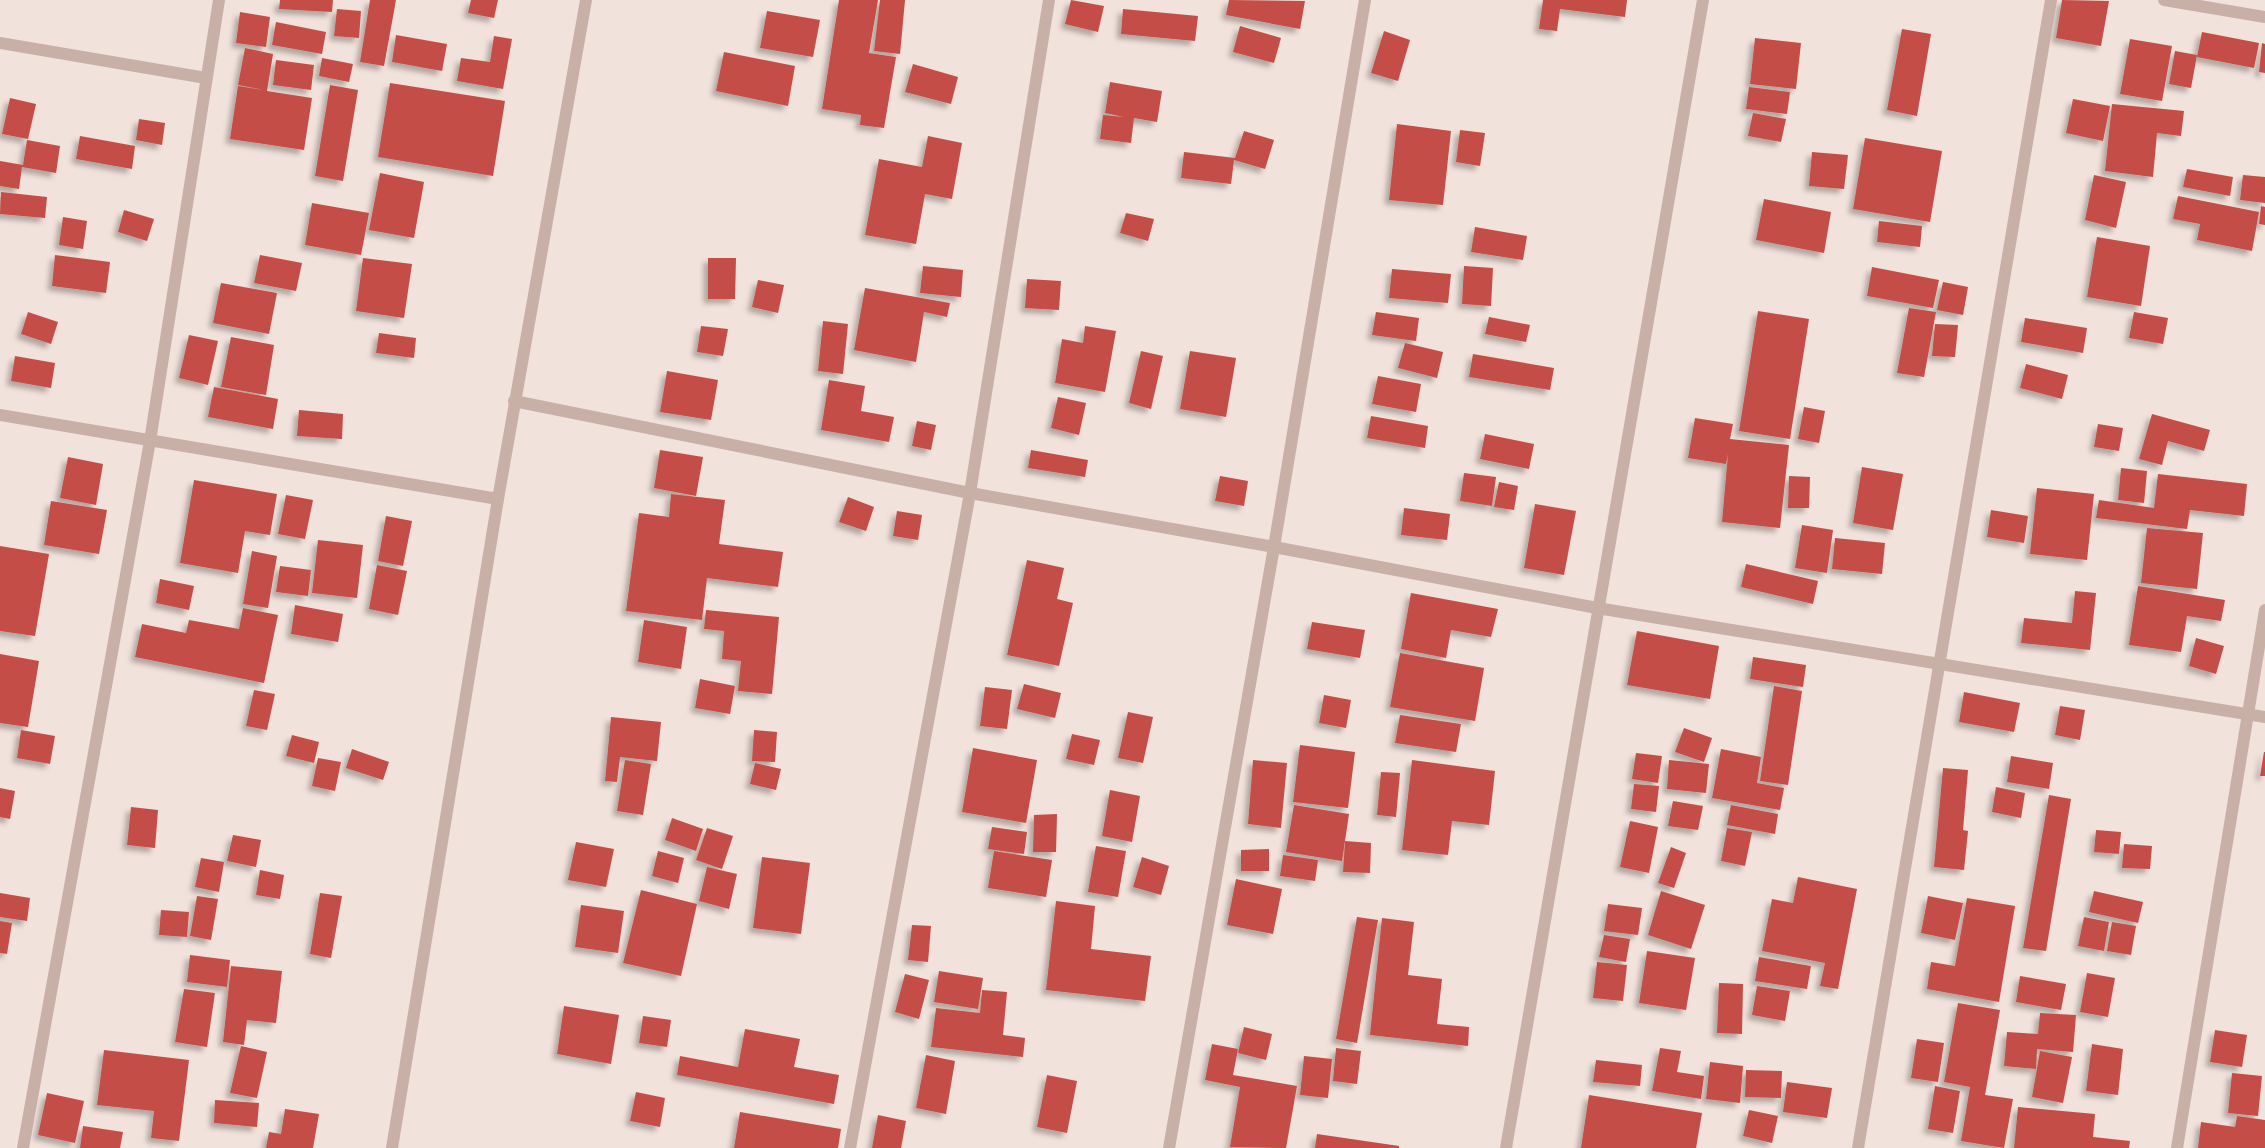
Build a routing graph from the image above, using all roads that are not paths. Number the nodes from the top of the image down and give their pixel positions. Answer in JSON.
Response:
{"nodes":[{"id":1,"x":219,"y":0,"type":"edge"},
{"id":2,"x":586,"y":0,"type":"edge"},
{"id":3,"x":1048,"y":0,"type":"edge"},
{"id":4,"x":1365,"y":0,"type":"edge"},
{"id":5,"x":1703,"y":0,"type":"edge"},
{"id":6,"x":2051,"y":0,"type":"edge"},
{"id":7,"x":2164,"y":0,"type":"edge"},
{"id":8,"x":2265,"y":17,"type":"edge"},
{"id":9,"x":0,"y":43,"type":"edge"},
{"id":10,"x":206,"y":78,"type":"junction"},
{"id":11,"x":514,"y":401,"type":"junction"},
{"id":12,"x":0,"y":415,"type":"edge"},
{"id":13,"x":150,"y":441,"type":"junction"},
{"id":14,"x":970,"y":493,"type":"junction"},
{"id":15,"x":498,"y":499,"type":"junction"},
{"id":16,"x":1274,"y":546,"type":"junction"},
{"id":17,"x":1597,"y":608,"type":"junction"},
{"id":18,"x":2265,"y":610,"type":"edge"},
{"id":19,"x":1938,"y":665,"type":"junction"},
{"id":20,"x":2246,"y":714,"type":"junction"},
{"id":21,"x":2265,"y":717,"type":"edge"},
{"id":22,"x":23,"y":1148,"type":"edge"},
{"id":23,"x":392,"y":1148,"type":"edge"},
{"id":24,"x":850,"y":1148,"type":"edge"},
{"id":25,"x":1169,"y":1148,"type":"edge"},
{"id":26,"x":1506,"y":1148,"type":"edge"},
{"id":27,"x":1858,"y":1148,"type":"edge"},
{"id":28,"x":2177,"y":1148,"type":"edge"}],
"edges":[{"from":1,"to":10,"type":"street"},
{"from":2,"to":11,"type":"street"},
{"from":3,"to":14,"type":"street"},
{"from":4,"to":16,"type":"street"},
{"from":5,"to":17,"type":"street"},
{"from":6,"to":19,"type":"street"},
{"from":7,"to":8,"type":"street"},
{"from":9,"to":10,"type":"street"},
{"from":10,"to":13,"type":"street"},
{"from":11,"to":14,"type":"street"},
{"from":11,"to":15,"type":"street"},
{"from":12,"to":13,"type":"street"},
{"from":13,"to":15,"type":"street"},
{"from":13,"to":22,"type":"street"},
{"from":14,"to":16,"type":"street"},
{"from":14,"to":24,"type":"street"},
{"from":15,"to":23,"type":"street"},
{"from":16,"to":17,"type":"street"},
{"from":16,"to":25,"type":"street"},
{"from":17,"to":19,"type":"street"},
{"from":17,"to":26,"type":"street"},
{"from":18,"to":20,"type":"street"},
{"from":19,"to":20,"type":"street"},
{"from":19,"to":27,"type":"street"},
{"from":20,"to":21,"type":"street"},
{"from":20,"to":28,"type":"street"}]}
